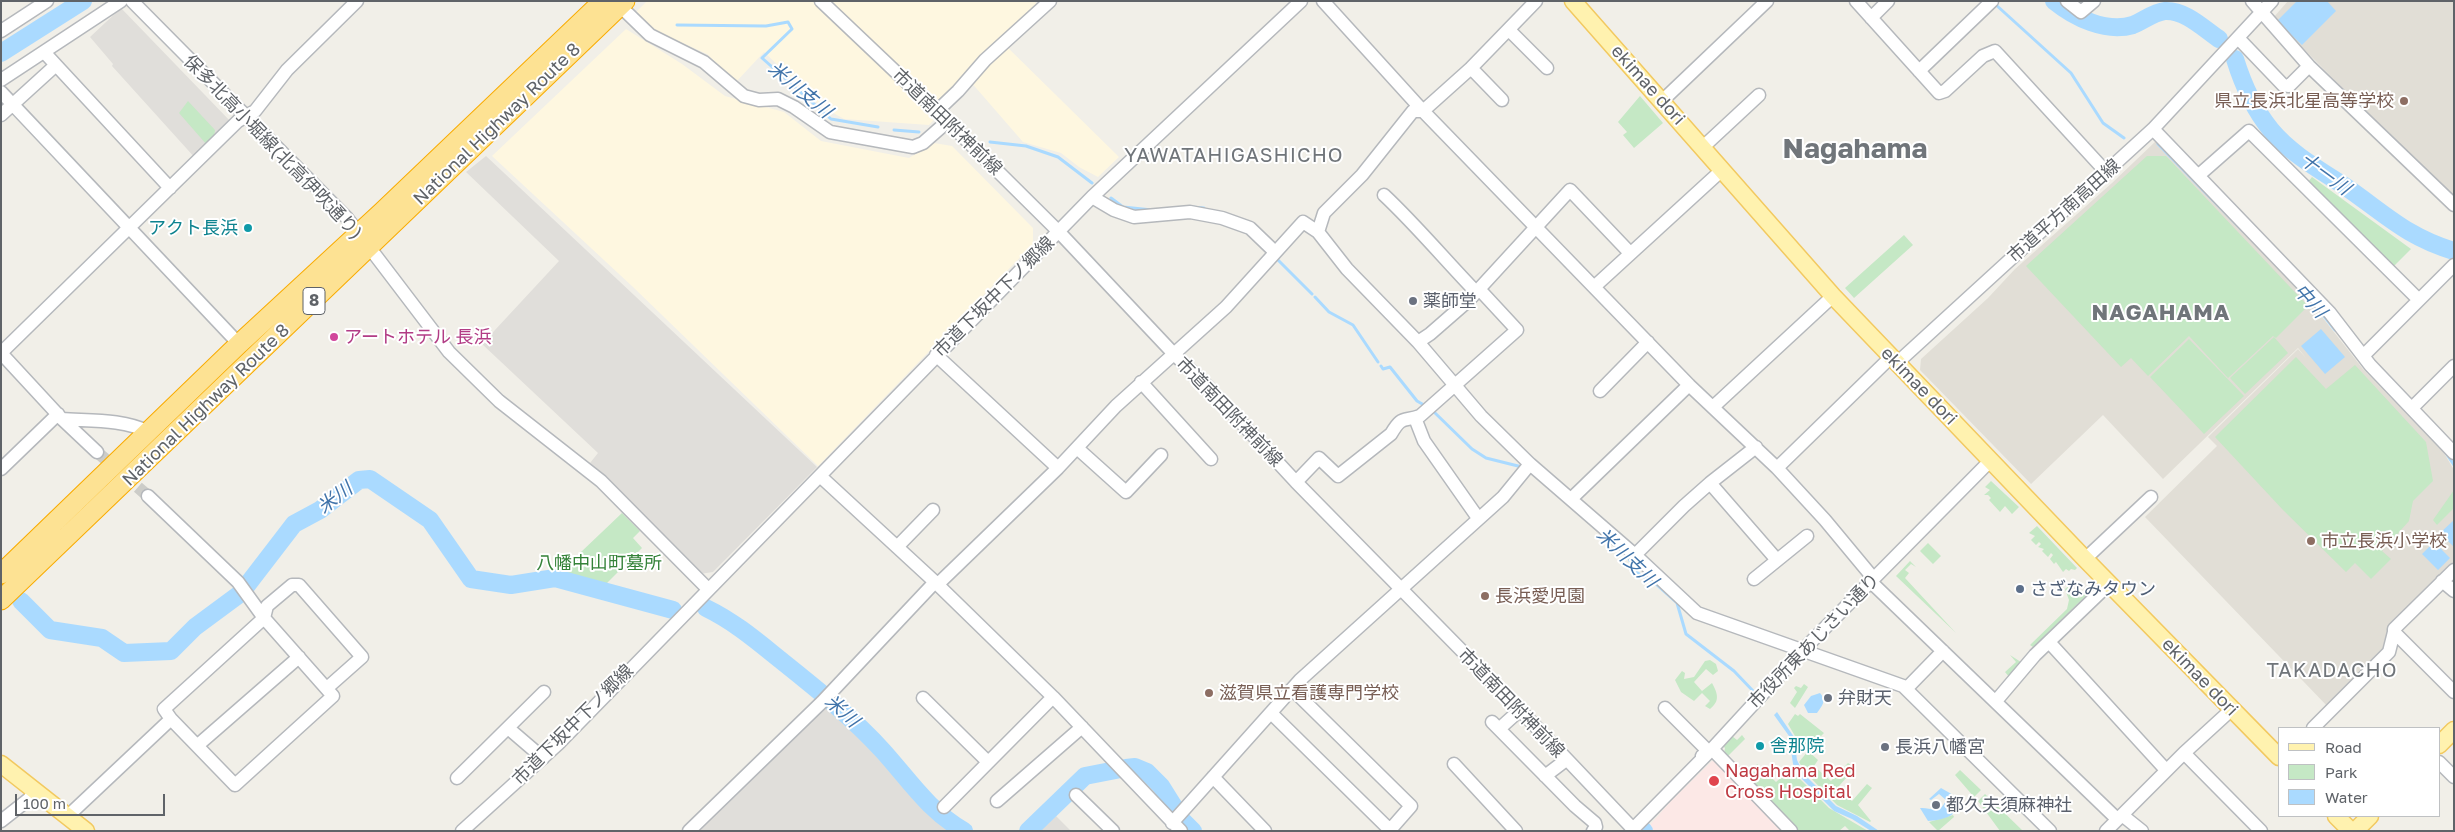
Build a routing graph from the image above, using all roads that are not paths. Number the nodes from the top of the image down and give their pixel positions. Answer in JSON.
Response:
{"nodes":[{"id":1,"x":47,"y":1,"type":"edge"},
{"id":2,"x":121,"y":1,"type":"edge"},
{"id":3,"x":132,"y":1,"type":"edge"},
{"id":4,"x":357,"y":1,"type":"edge"},
{"id":5,"x":821,"y":1,"type":"edge"},
{"id":6,"x":1050,"y":1,"type":"edge"},
{"id":7,"x":1301,"y":1,"type":"edge"},
{"id":8,"x":1324,"y":1,"type":"edge"},
{"id":9,"x":1536,"y":1,"type":"edge"},
{"id":10,"x":1573,"y":1,"type":"edge"},
{"id":11,"x":1767,"y":1,"type":"edge"},
{"id":12,"x":1856,"y":1,"type":"edge"},
{"id":13,"x":1888,"y":1,"type":"edge"},
{"id":14,"x":1992,"y":1,"type":"edge"},
{"id":15,"x":2067,"y":1,"type":"edge"},
{"id":16,"x":2094,"y":1,"type":"edge"},
{"id":17,"x":2252,"y":1,"type":"edge"},
{"id":18,"x":2272,"y":1,"type":"edge"},
{"id":19,"x":616,"y":3,"type":"edge"},
{"id":20,"x":2261,"y":13,"type":"junction"},
{"id":21,"x":1871,"y":18,"type":"junction"},
{"id":22,"x":1509,"y":30,"type":"junction"},
{"id":23,"x":1,"y":31,"type":"edge"},
{"id":24,"x":2231,"y":46,"type":"junction"},
{"id":25,"x":44,"y":52,"type":"junction"},
{"id":26,"x":56,"y":66,"type":"junction"},
{"id":27,"x":2309,"y":66,"type":"junction"},
{"id":28,"x":1471,"y":68,"type":"junction"},
{"id":29,"x":1547,"y":68,"type":"dead end"},
{"id":30,"x":1920,"y":71,"type":"junction"},
{"id":31,"x":1,"y":80,"type":"edge"},
{"id":32,"x":1,"y":92,"type":"edge"},
{"id":33,"x":1759,"y":95,"type":"dead end"},
{"id":34,"x":1502,"y":100,"type":"dead end"},
{"id":35,"x":1662,"y":101,"type":"junction"},
{"id":36,"x":14,"y":103,"type":"junction"},
{"id":37,"x":937,"y":111,"type":"junction"},
{"id":38,"x":1424,"y":111,"type":"junction"},
{"id":39,"x":1,"y":115,"type":"edge"},
{"id":40,"x":246,"y":116,"type":"junction"},
{"id":41,"x":948,"y":121,"type":"junction"},
{"id":42,"x":2153,"y":129,"type":"junction"},
{"id":43,"x":1703,"y":147,"type":"junction"},
{"id":44,"x":1722,"y":170,"type":"junction"},
{"id":45,"x":2107,"y":173,"type":"junction"},
{"id":46,"x":2199,"y":175,"type":"junction"},
{"id":47,"x":170,"y":188,"type":"junction"},
{"id":48,"x":1384,"y":195,"type":"dead end"},
{"id":49,"x":1092,"y":198,"type":"junction"},
{"id":50,"x":2454,"y":205,"type":"edge"},
{"id":51,"x":1535,"y":228,"type":"junction"},
{"id":52,"x":129,"y":230,"type":"junction"},
{"id":53,"x":1059,"y":232,"type":"junction"},
{"id":54,"x":1318,"y":232,"type":"junction"},
{"id":55,"x":364,"y":241,"type":"junction"},
{"id":56,"x":1275,"y":252,"type":"junction"},
{"id":57,"x":1630,"y":253,"type":"junction"},
{"id":58,"x":2454,"y":266,"type":"edge"},
{"id":59,"x":1594,"y":287,"type":"junction"},
{"id":60,"x":1478,"y":291,"type":"junction"},
{"id":61,"x":1833,"y":296,"type":"junction"},
{"id":62,"x":2419,"y":300,"type":"junction"},
{"id":63,"x":1418,"y":342,"type":"junction"},
{"id":64,"x":1648,"y":342,"type":"junction"},
{"id":65,"x":239,"y":344,"type":"junction"},
{"id":66,"x":1,"y":353,"type":"edge"},
{"id":67,"x":1173,"y":353,"type":"junction"},
{"id":68,"x":936,"y":356,"type":"junction"},
{"id":69,"x":2363,"y":356,"type":"junction"},
{"id":70,"x":1894,"y":360,"type":"junction"},
{"id":71,"x":2454,"y":366,"type":"edge"},
{"id":72,"x":1141,"y":382,"type":"junction"},
{"id":73,"x":1689,"y":384,"type":"junction"},
{"id":74,"x":1456,"y":386,"type":"junction"},
{"id":75,"x":1600,"y":391,"type":"dead end"},
{"id":76,"x":1713,"y":406,"type":"junction"},
{"id":77,"x":2413,"y":408,"type":"junction"},
{"id":78,"x":60,"y":416,"type":"junction"},
{"id":79,"x":1415,"y":418,"type":"junction"},
{"id":80,"x":149,"y":432,"type":"junction"},
{"id":81,"x":1756,"y":447,"type":"junction"},
{"id":82,"x":1077,"y":448,"type":"junction"},
{"id":83,"x":97,"y":452,"type":"tunnel mouth"},
{"id":84,"x":2454,"y":453,"type":"edge"},
{"id":85,"x":1161,"y":455,"type":"dead end"},
{"id":86,"x":1212,"y":459,"type":"dead end"},
{"id":87,"x":1990,"y":461,"type":"junction"},
{"id":88,"x":1530,"y":464,"type":"junction"},
{"id":89,"x":1058,"y":468,"type":"junction"},
{"id":90,"x":1777,"y":468,"type":"junction"},
{"id":91,"x":1,"y":470,"type":"edge"},
{"id":92,"x":820,"y":476,"type":"junction"},
{"id":93,"x":1296,"y":482,"type":"junction"},
{"id":94,"x":1710,"y":483,"type":"junction"},
{"id":95,"x":148,"y":496,"type":"tunnel mouth"},
{"id":96,"x":2151,"y":497,"type":"dead end"},
{"id":97,"x":1571,"y":500,"type":"junction"},
{"id":98,"x":934,"y":510,"type":"dead end"},
{"id":99,"x":1478,"y":518,"type":"junction"},
{"id":100,"x":1807,"y":536,"type":"dead end"},
{"id":101,"x":897,"y":547,"type":"junction"},
{"id":102,"x":1635,"y":555,"type":"junction"},
{"id":103,"x":2085,"y":559,"type":"junction"},
{"id":104,"x":1777,"y":560,"type":"junction"},
{"id":105,"x":2454,"y":570,"type":"edge"},
{"id":106,"x":1,"y":574,"type":"edge"},
{"id":107,"x":1754,"y":579,"type":"dead end"},
{"id":108,"x":1872,"y":581,"type":"junction"},
{"id":109,"x":2442,"y":581,"type":"junction"},
{"id":110,"x":936,"y":583,"type":"junction"},
{"id":111,"x":2110,"y":584,"type":"junction"},
{"id":112,"x":708,"y":589,"type":"junction"},
{"id":113,"x":1400,"y":589,"type":"junction"},
{"id":114,"x":2454,"y":591,"type":"edge"},
{"id":115,"x":1,"y":600,"type":"edge"},
{"id":116,"x":264,"y":618,"type":"junction"},
{"id":117,"x":2394,"y":632,"type":"junction"},
{"id":118,"x":2049,"y":642,"type":"junction"},
{"id":119,"x":1803,"y":650,"type":"junction"},
{"id":120,"x":1943,"y":651,"type":"junction"},
{"id":121,"x":299,"y":657,"type":"junction"},
{"id":122,"x":327,"y":688,"type":"junction"},
{"id":123,"x":1292,"y":689,"type":"junction"},
{"id":124,"x":1906,"y":689,"type":"junction"},
{"id":125,"x":544,"y":692,"type":"dead end"},
{"id":126,"x":2454,"y":692,"type":"edge"},
{"id":127,"x":1053,"y":697,"type":"junction"},
{"id":128,"x":923,"y":698,"type":"dead end"},
{"id":129,"x":1996,"y":701,"type":"junction"},
{"id":130,"x":1665,"y":708,"type":"dead end"},
{"id":131,"x":1520,"y":710,"type":"junction"},
{"id":132,"x":2232,"y":710,"type":"junction"},
{"id":133,"x":1271,"y":713,"type":"junction"},
{"id":134,"x":171,"y":720,"type":"junction"},
{"id":135,"x":1082,"y":727,"type":"junction"},
{"id":136,"x":2314,"y":727,"type":"edge"},
{"id":137,"x":508,"y":728,"type":"junction"},
{"id":138,"x":2454,"y":730,"type":"edge"},
{"id":139,"x":2440,"y":744,"type":"edge"},
{"id":140,"x":198,"y":746,"type":"junction"},
{"id":141,"x":1710,"y":750,"type":"junction"},
{"id":142,"x":2184,"y":753,"type":"junction"},
{"id":143,"x":2278,"y":756,"type":"edge"},
{"id":144,"x":543,"y":758,"type":"junction"},
{"id":145,"x":1566,"y":760,"type":"junction"},
{"id":146,"x":988,"y":762,"type":"junction"},
{"id":147,"x":2440,"y":763,"type":"edge"},
{"id":148,"x":1,"y":764,"type":"edge"},
{"id":149,"x":1454,"y":764,"type":"dead end"},
{"id":150,"x":2166,"y":770,"type":"junction"},
{"id":151,"x":1545,"y":776,"type":"junction"},
{"id":152,"x":1212,"y":777,"type":"junction"},
{"id":153,"x":2454,"y":777,"type":"edge"},
{"id":154,"x":457,"y":778,"type":"dead end"},
{"id":155,"x":35,"y":790,"type":"junction"},
{"id":156,"x":1076,"y":795,"type":"dead end"},
{"id":157,"x":997,"y":801,"type":"dead end"},
{"id":158,"x":944,"y":807,"type":"dead end"},
{"id":159,"x":69,"y":815,"type":"junction"},
{"id":160,"x":2119,"y":817,"type":"junction"},
{"id":161,"x":2337,"y":817,"type":"edge"},
{"id":162,"x":2369,"y":817,"type":"edge"},
{"id":163,"x":1,"y":820,"type":"edge"},
{"id":164,"x":1629,"y":823,"type":"edge"},
{"id":165,"x":1176,"y":827,"type":"edge"},
{"id":166,"x":86,"y":831,"type":"edge"},
{"id":167,"x":462,"y":831,"type":"edge"},
{"id":168,"x":689,"y":831,"type":"edge"},
{"id":169,"x":1113,"y":831,"type":"edge"},
{"id":170,"x":1266,"y":831,"type":"edge"},
{"id":171,"x":1516,"y":831,"type":"edge"},
{"id":172,"x":1593,"y":831,"type":"edge"},
{"id":173,"x":1791,"y":831,"type":"edge"},
{"id":174,"x":2050,"y":831,"type":"edge"},
{"id":175,"x":2106,"y":831,"type":"edge"},
{"id":176,"x":2142,"y":831,"type":"edge"},
{"id":177,"x":2261,"y":831,"type":"edge"},
{"id":178,"x":2351,"y":831,"type":"edge"},
{"id":179,"x":2355,"y":831,"type":"edge"}],
"edges":[{"from":1,"to":23,"type":"street"},
{"from":2,"to":25,"type":"street"},
{"from":3,"to":40,"type":"street","name":"保多北高小堀線(北高伊吹通り)"},
{"from":4,"to":40,"type":"street"},
{"from":5,"to":37,"type":"street","name":"市道南田附神前線"},
{"from":6,"to":37,"type":"street"},
{"from":7,"to":49,"type":"street","name":"市道下坂中下ノ郷線"},
{"from":8,"to":38,"type":"street"},
{"from":9,"to":22,"type":"street"},
{"from":10,"to":35,"type":"main road","name":"ekimae dori"},
{"from":11,"to":35,"type":"street"},
{"from":12,"to":21,"type":"street"},
{"from":13,"to":21,"type":"street"},
{"from":14,"to":30,"type":"street"},
{"from":15,"to":16,"type":"street"},
{"from":17,"to":20,"type":"street"},
{"from":18,"to":20,"type":"street","name":"市道平方南高田線"},
{"from":19,"to":41,"type":"street"},
{"from":19,"to":55,"type":"highway","name":"National Highway Route 8","number":"8"},
{"from":20,"to":24,"type":"street","name":"市道平方南高田線"},
{"from":20,"to":27,"type":"street"},
{"from":21,"to":30,"type":"street"},
{"from":22,"to":28,"type":"street"},
{"from":22,"to":29,"type":"street"},
{"from":24,"to":27,"type":"street"},
{"from":24,"to":42,"type":"street","name":"市道平方南高田線"},
{"from":25,"to":26,"type":"street"},
{"from":25,"to":31,"type":"street"},
{"from":26,"to":36,"type":"street"},
{"from":26,"to":47,"type":"street"},
{"from":27,"to":50,"type":"street"},
{"from":28,"to":34,"type":"street"},
{"from":28,"to":38,"type":"street"},
{"from":30,"to":45,"type":"street"},
{"from":32,"to":36,"type":"street"},
{"from":33,"to":43,"type":"street"},
{"from":35,"to":43,"type":"main road","name":"ekimae dori"},
{"from":36,"to":39,"type":"street"},
{"from":36,"to":52,"type":"street"},
{"from":37,"to":41,"type":"street","name":"市道南田附神前線"},
{"from":38,"to":51,"type":"street"},
{"from":38,"to":54,"type":"street"},
{"from":40,"to":47,"type":"street"},
{"from":40,"to":55,"type":"street","name":"保多北高小堀線(北高伊吹通り)"},
{"from":41,"to":53,"type":"street","name":"市道南田附神前線"},
{"from":42,"to":45,"type":"street","name":"市道平方南高田線"},
{"from":42,"to":46,"type":"street"},
{"from":43,"to":44,"type":"main road","name":"ekimae dori"},
{"from":44,"to":57,"type":"street"},
{"from":44,"to":61,"type":"main road","name":"ekimae dori"},
{"from":45,"to":70,"type":"street","name":"市道平方南高田線"},
{"from":46,"to":62,"type":"street"},
{"from":46,"to":69,"type":"street"},
{"from":47,"to":52,"type":"street"},
{"from":48,"to":60,"type":"street"},
{"from":49,"to":53,"type":"street","name":"市道下坂中下ノ郷線"},
{"from":49,"to":56,"type":"street"},
{"from":51,"to":57,"type":"street"},
{"from":51,"to":59,"type":"street"},
{"from":51,"to":60,"type":"street"},
{"from":52,"to":65,"type":"street"},
{"from":52,"to":66,"type":"street"},
{"from":53,"to":67,"type":"street","name":"市道南田附神前線"},
{"from":53,"to":68,"type":"street","name":"市道下坂中下ノ郷線"},
{"from":54,"to":56,"type":"street"},
{"from":54,"to":63,"type":"street"},
{"from":55,"to":65,"type":"highway","name":"National Highway Route 8","number":"8"},
{"from":55,"to":112,"type":"street","name":"保多北高小堀線(北高伊吹通り)"},
{"from":55,"to":115,"type":"highway","name":"National Highway Route 8","number":"8"},
{"from":56,"to":67,"type":"street"},
{"from":57,"to":59,"type":"street"},
{"from":58,"to":62,"type":"street"},
{"from":59,"to":64,"type":"street"},
{"from":60,"to":63,"type":"street"},
{"from":60,"to":74,"type":"street"},
{"from":61,"to":70,"type":"main road","name":"ekimae dori"},
{"from":61,"to":76,"type":"street"},
{"from":62,"to":69,"type":"street"},
{"from":63,"to":74,"type":"street"},
{"from":64,"to":73,"type":"street"},
{"from":64,"to":75,"type":"street"},
{"from":65,"to":80,"type":"highway","name":"National Highway Route 8","number":"8"},
{"from":66,"to":78,"type":"street"},
{"from":67,"to":72,"type":"street"},
{"from":67,"to":93,"type":"street","name":"市道南田附神前線"},
{"from":68,"to":89,"type":"street"},
{"from":68,"to":92,"type":"street","name":"市道下坂中下ノ郷線"},
{"from":69,"to":77,"type":"street"},
{"from":70,"to":87,"type":"main road","name":"ekimae dori"},
{"from":70,"to":90,"type":"street","name":"市道平方南高田線"},
{"from":71,"to":77,"type":"street"},
{"from":72,"to":82,"type":"street"},
{"from":72,"to":86,"type":"street"},
{"from":73,"to":76,"type":"street"},
{"from":73,"to":97,"type":"street"},
{"from":74,"to":79,"type":"street"},
{"from":74,"to":88,"type":"street"},
{"from":76,"to":81,"type":"street"},
{"from":77,"to":84,"type":"street"},
{"from":78,"to":80,"type":"street"},
{"from":78,"to":83,"type":"street"},
{"from":78,"to":91,"type":"street"},
{"from":79,"to":93,"type":"street"},
{"from":79,"to":99,"type":"street"},
{"from":80,"to":106,"type":"highway","name":"National Highway Route 8","number":"8"},
{"from":81,"to":90,"type":"street"},
{"from":81,"to":94,"type":"street"},
{"from":82,"to":85,"type":"street"},
{"from":82,"to":89,"type":"street"},
{"from":87,"to":103,"type":"main road","name":"ekimae dori"},
{"from":87,"to":108,"type":"street","name":"市役所東あじさい通り"},
{"from":88,"to":97,"type":"street"},
{"from":88,"to":99,"type":"street"},
{"from":89,"to":110,"type":"street"},
{"from":90,"to":108,"type":"street"},
{"from":92,"to":101,"type":"street"},
{"from":92,"to":112,"type":"street","name":"市道下坂中下ノ郷線"},
{"from":93,"to":113,"type":"street","name":"市道南田附神前線"},
{"from":94,"to":102,"type":"street"},
{"from":94,"to":104,"type":"street"},
{"from":95,"to":116,"type":"street"},
{"from":96,"to":103,"type":"street"},
{"from":97,"to":102,"type":"street"},
{"from":98,"to":101,"type":"street"},
{"from":99,"to":113,"type":"street"},
{"from":100,"to":104,"type":"street"},
{"from":101,"to":110,"type":"street"},
{"from":102,"to":119,"type":"street"},
{"from":103,"to":111,"type":"main road","name":"ekimae dori"},
{"from":104,"to":107,"type":"street"},
{"from":105,"to":109,"type":"street"},
{"from":108,"to":119,"type":"street","name":"市役所東あじさい通り"},
{"from":108,"to":120,"type":"street"},
{"from":109,"to":114,"type":"street"},
{"from":109,"to":117,"type":"street"},
{"from":110,"to":127,"type":"street"},
{"from":110,"to":168,"type":"street"},
{"from":111,"to":118,"type":"street"},
{"from":111,"to":132,"type":"main road","name":"ekimae dori"},
{"from":112,"to":144,"type":"street","name":"市道下坂中下ノ郷線"},
{"from":113,"to":123,"type":"street"},
{"from":113,"to":131,"type":"street","name":"市道南田附神前線"},
{"from":116,"to":121,"type":"street"},
{"from":116,"to":122,"type":"street"},
{"from":116,"to":134,"type":"street"},
{"from":117,"to":126,"type":"street"},
{"from":117,"to":136,"type":"street"},
{"from":118,"to":129,"type":"street"},
{"from":118,"to":150,"type":"street"},
{"from":119,"to":124,"type":"street"},
{"from":119,"to":141,"type":"street","name":"市役所東あじさい通り"},
{"from":120,"to":124,"type":"street"},
{"from":120,"to":129,"type":"street"},
{"from":121,"to":122,"type":"street"},
{"from":121,"to":140,"type":"street"},
{"from":122,"to":140,"type":"street"},
{"from":123,"to":133,"type":"street"},
{"from":123,"to":133,"type":"street"},
{"from":124,"to":174,"type":"street"},
{"from":125,"to":137,"type":"street"},
{"from":127,"to":135,"type":"street"},
{"from":127,"to":146,"type":"street"},
{"from":128,"to":146,"type":"street"},
{"from":129,"to":160,"type":"street"},
{"from":130,"to":141,"type":"street"},
{"from":131,"to":145,"type":"street","name":"市道南田附神前線"},
{"from":131,"to":151,"type":"street"},
{"from":132,"to":142,"type":"street"},
{"from":132,"to":143,"type":"main road","name":"ekimae dori"},
{"from":133,"to":152,"type":"street"},
{"from":134,"to":140,"type":"street"},
{"from":134,"to":159,"type":"street"},
{"from":135,"to":157,"type":"street"},
{"from":135,"to":165,"type":"street"},
{"from":137,"to":144,"type":"street"},
{"from":137,"to":154,"type":"street"},
{"from":138,"to":139,"type":"main road"},
{"from":141,"to":164,"type":"street","name":"市役所東あじさい通り"},
{"from":141,"to":164,"type":"street"},
{"from":141,"to":173,"type":"street"},
{"from":142,"to":150,"type":"street"},
{"from":142,"to":177,"type":"street"},
{"from":144,"to":167,"type":"street","name":"市道下坂中下ノ郷線"},
{"from":145,"to":151,"type":"street"},
{"from":145,"to":164,"type":"street","name":"市道南田附神前線"},
{"from":146,"to":158,"type":"street"},
{"from":147,"to":153,"type":"street"},
{"from":148,"to":155,"type":"main road"},
{"from":149,"to":171,"type":"street"},
{"from":150,"to":160,"type":"street"},
{"from":151,"to":172,"type":"street"},
{"from":152,"to":165,"type":"street"},
{"from":152,"to":170,"type":"street"},
{"from":155,"to":159,"type":"main road"},
{"from":155,"to":163,"type":"street"},
{"from":156,"to":169,"type":"street"},
{"from":159,"to":166,"type":"main road"},
{"from":160,"to":175,"type":"street"},
{"from":160,"to":176,"type":"street"},
{"from":161,"to":178,"type":"main road"},
{"from":162,"to":179,"type":"main road"}]}
